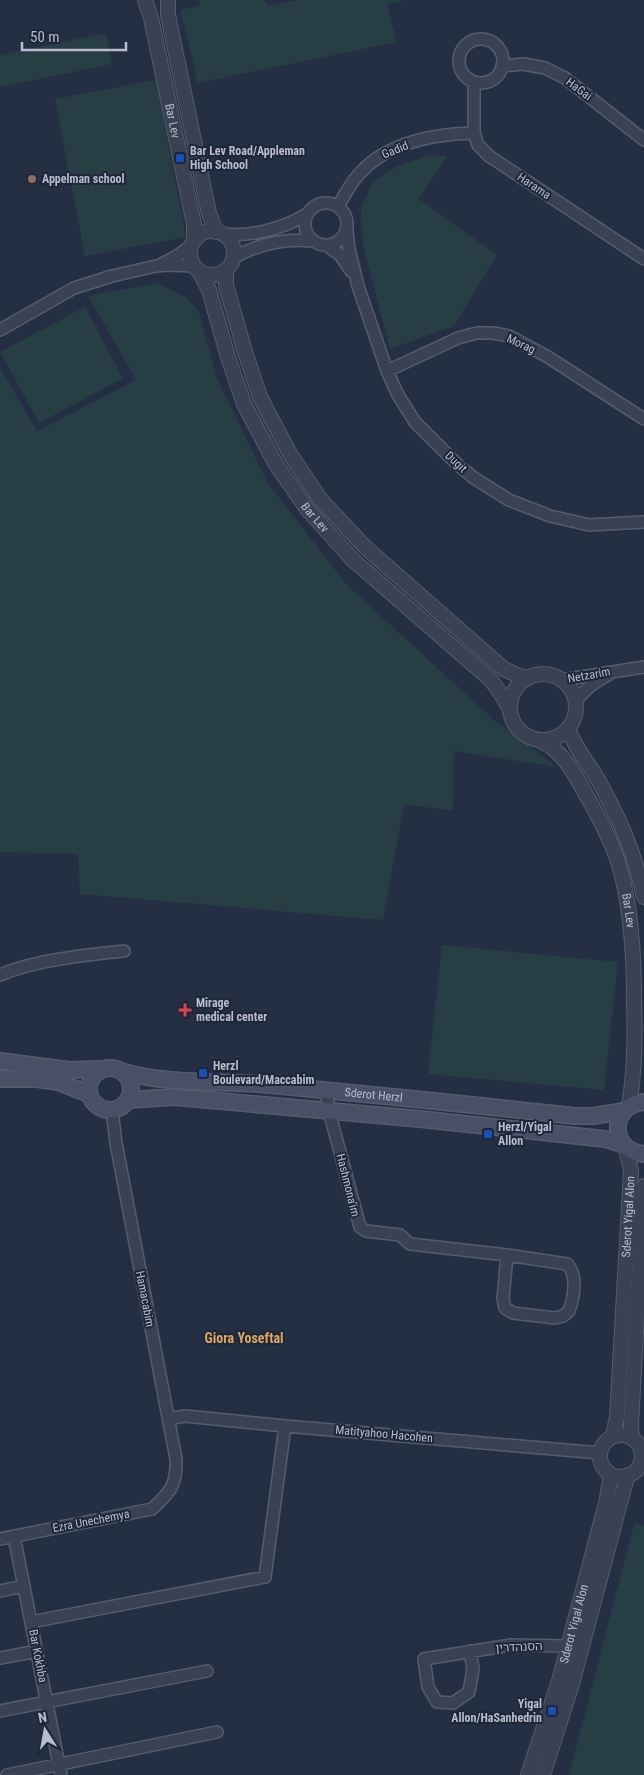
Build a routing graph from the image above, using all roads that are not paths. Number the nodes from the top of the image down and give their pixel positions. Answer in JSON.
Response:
{"nodes":[{"id":1,"x":145,"y":0,"type":"edge"},
{"id":2,"x":168,"y":0,"type":"edge"},
{"id":3,"x":502,"y":66,"type":"junction"},
{"id":4,"x":474,"y":82,"type":"junction"},
{"id":5,"x":474,"y":133,"type":"junction"},
{"id":6,"x":644,"y":140,"type":"edge"},
{"id":7,"x":338,"y":206,"type":"junction"},
{"id":8,"x":307,"y":214,"type":"junction"},
{"id":9,"x":347,"y":230,"type":"junction"},
{"id":10,"x":219,"y":233,"type":"junction"},
{"id":11,"x":313,"y":241,"type":"junction"},
{"id":12,"x":193,"y":243,"type":"junction"},
{"id":13,"x":326,"y":245,"type":"junction"},
{"id":14,"x":644,"y":259,"type":"edge"},
{"id":15,"x":230,"y":264,"type":"junction"},
{"id":16,"x":156,"y":266,"type":"junction"},
{"id":17,"x":197,"y":269,"type":"junction"},
{"id":18,"x":358,"y":286,"type":"junction"},
{"id":19,"x":0,"y":330,"type":"edge"},
{"id":20,"x":388,"y":371,"type":"junction"},
{"id":21,"x":644,"y":419,"type":"edge"},
{"id":22,"x":644,"y":522,"type":"edge"},
{"id":23,"x":644,"y":667,"type":"edge"},
{"id":24,"x":616,"y":671,"type":"junction"},
{"id":25,"x":528,"y":678,"type":"junction"},
{"id":26,"x":562,"y":680,"type":"junction"},
{"id":27,"x":575,"y":702,"type":"junction"},
{"id":28,"x":510,"y":710,"type":"junction"},
{"id":29,"x":568,"y":728,"type":"junction"},
{"id":30,"x":539,"y":740,"type":"junction"},
{"id":31,"x":644,"y":897,"type":"edge"},
{"id":32,"x":124,"y":951,"type":"dead end"},
{"id":33,"x":0,"y":974,"type":"edge"},
{"id":34,"x":0,"y":1061,"type":"edge"},
{"id":35,"x":100,"y":1070,"type":"junction"},
{"id":36,"x":124,"y":1072,"type":"junction"},
{"id":37,"x":0,"y":1079,"type":"edge"},
{"id":38,"x":326,"y":1090,"type":"junction"},
{"id":39,"x":89,"y":1094,"type":"junction"},
{"id":40,"x":128,"y":1100,"type":"junction"},
{"id":41,"x":644,"y":1102,"type":"edge"},
{"id":42,"x":626,"y":1109,"type":"junction"},
{"id":43,"x":112,"y":1110,"type":"junction"},
{"id":44,"x":329,"y":1111,"type":"junction"},
{"id":45,"x":625,"y":1146,"type":"junction"},
{"id":46,"x":644,"y":1154,"type":"edge"},
{"id":47,"x":644,"y":1186,"type":"edge"},
{"id":48,"x":507,"y":1255,"type":"junction"},
{"id":49,"x":168,"y":1419,"type":"junction"},
{"id":50,"x":285,"y":1426,"type":"junction"},
{"id":51,"x":612,"y":1436,"type":"junction"},
{"id":52,"x":632,"y":1438,"type":"junction"},
{"id":53,"x":600,"y":1452,"type":"junction"},
{"id":54,"x":643,"y":1458,"type":"edge"},
{"id":55,"x":609,"y":1473,"type":"junction"},
{"id":56,"x":628,"y":1475,"type":"junction"},
{"id":57,"x":172,"y":1486,"type":"joint"},
{"id":58,"x":14,"y":1536,"type":"junction"},
{"id":59,"x":0,"y":1539,"type":"edge"},
{"id":60,"x":24,"y":1586,"type":"junction"},
{"id":61,"x":0,"y":1590,"type":"edge"},
{"id":62,"x":31,"y":1622,"type":"junction"},
{"id":63,"x":568,"y":1646,"type":"junction"},
{"id":64,"x":37,"y":1651,"type":"junction"},
{"id":65,"x":470,"y":1652,"type":"junction"},
{"id":66,"x":0,"y":1658,"type":"edge"},
{"id":67,"x":207,"y":1671,"type":"dead end"},
{"id":68,"x":47,"y":1702,"type":"junction"},
{"id":69,"x":0,"y":1711,"type":"edge"},
{"id":70,"x":216,"y":1732,"type":"dead end"},
{"id":71,"x":60,"y":1770,"type":"edge"},
{"id":72,"x":7,"y":1775,"type":"edge"},
{"id":73,"x":528,"y":1775,"type":"edge"},
{"id":74,"x":543,"y":1775,"type":"edge"}],
"edges":[{"from":1,"to":12,"type":"street","name":"Bar Lev"},
{"from":2,"to":10,"type":"street","name":"Bar Lev"},
{"from":3,"to":4,"type":"street"},
{"from":3,"to":4,"type":"street"},
{"from":3,"to":6,"type":"street","name":"HaGai"},
{"from":4,"to":5,"type":"street"},
{"from":5,"to":7,"type":"street","name":"Gadid"},
{"from":5,"to":14,"type":"street","name":"Harama"},
{"from":7,"to":8,"type":"street"},
{"from":7,"to":9,"type":"street"},
{"from":8,"to":10,"type":"street"},
{"from":8,"to":11,"type":"street"},
{"from":9,"to":13,"type":"street"},
{"from":9,"to":18,"type":"street","name":"Dugit"},
{"from":10,"to":12,"type":"street"},
{"from":10,"to":15,"type":"street"},
{"from":11,"to":13,"type":"street"},
{"from":11,"to":15,"type":"street"},
{"from":12,"to":16,"type":"street"},
{"from":12,"to":17,"type":"street"},
{"from":13,"to":18,"type":"street","name":"Dugit"},
{"from":15,"to":17,"type":"street"},
{"from":15,"to":25,"type":"street","name":"Bar Lev"},
{"from":16,"to":17,"type":"street"},
{"from":16,"to":19,"type":"street"},
{"from":17,"to":28,"type":"street","name":"Bar Lev"},
{"from":18,"to":20,"type":"street","name":"Dugit"},
{"from":20,"to":21,"type":"street","name":"Morag"},
{"from":20,"to":22,"type":"street","name":"Dugit"},
{"from":23,"to":24,"type":"street","name":"Netzarim"},
{"from":24,"to":26,"type":"street","name":"Netzarim"},
{"from":24,"to":27,"type":"street","name":"Netzarim"},
{"from":25,"to":26,"type":"street"},
{"from":25,"to":28,"type":"street"},
{"from":26,"to":27,"type":"street"},
{"from":27,"to":29,"type":"street"},
{"from":28,"to":30,"type":"street"},
{"from":29,"to":30,"type":"street"},
{"from":29,"to":31,"type":"street","name":"Bar Lev"},
{"from":30,"to":42,"type":"street","name":"Bar Lev"},
{"from":32,"to":33,"type":"street"},
{"from":34,"to":35,"type":"main road"},
{"from":35,"to":36,"type":"main road"},
{"from":35,"to":39,"type":"main road"},
{"from":36,"to":38,"type":"main road","name":"Sderot Herzl"},
{"from":36,"to":40,"type":"main road"},
{"from":37,"to":39,"type":"main road"},
{"from":38,"to":42,"type":"main road","name":"Sderot Herzl"},
{"from":38,"to":44,"type":"street","name":"Hashmona'im"},
{"from":39,"to":43,"type":"main road"},
{"from":40,"to":43,"type":"main road"},
{"from":40,"to":44,"type":"main road","name":"Sderot Herzl"},
{"from":41,"to":42,"type":"main road","name":"Sderot Herzl"},
{"from":42,"to":45,"type":"main road"},
{"from":43,"to":49,"type":"street","name":"Hamacabim"},
{"from":44,"to":45,"type":"main road","name":"Sderot Herzl"},
{"from":44,"to":48,"type":"street","name":"Hashmona'im"},
{"from":45,"to":46,"type":"main road","name":"Sderot Herzl"},
{"from":45,"to":51,"type":"street","name":"Sderot Yigal Alon"},
{"from":47,"to":52,"type":"street","name":"Sderot Yigal Alon"},
{"from":48,"to":48,"type":"street"},
{"from":49,"to":50,"type":"street","name":"Matityahoo Hacohen"},
{"from":49,"to":57,"type":"street","name":"Hamacabim"},
{"from":50,"to":53,"type":"street","name":"Matityahoo Hacohen"},
{"from":50,"to":62,"type":"street"},
{"from":51,"to":52,"type":"street"},
{"from":51,"to":53,"type":"street"},
{"from":52,"to":54,"type":"street"},
{"from":53,"to":55,"type":"street"},
{"from":54,"to":56,"type":"street"},
{"from":55,"to":56,"type":"street"},
{"from":55,"to":63,"type":"street","name":"Sderot Yigal Alon"},
{"from":56,"to":74,"type":"street","name":"Sderot Yigal Alon"},
{"from":57,"to":58,"type":"street","name":"Ezra Unechemya"},
{"from":58,"to":59,"type":"street","name":"Ezra Unechemya"},
{"from":58,"to":60,"type":"street","name":"Bar Kokhba"},
{"from":60,"to":61,"type":"street"},
{"from":60,"to":62,"type":"street","name":"Bar Kokhba"},
{"from":62,"to":64,"type":"street","name":"Bar Kokhba"},
{"from":63,"to":65,"type":"street","name":"הסנהדרין"},
{"from":63,"to":73,"type":"street","name":"Sderot Yigal Alon"},
{"from":64,"to":66,"type":"street"},
{"from":64,"to":68,"type":"street","name":"Bar Kokhba"},
{"from":65,"to":65,"type":"street","name":"הסנהדרין"},
{"from":67,"to":68,"type":"street"},
{"from":68,"to":69,"type":"street"},
{"from":68,"to":71,"type":"street","name":"Bar Kokhba"},
{"from":70,"to":71,"type":"street"},
{"from":71,"to":72,"type":"street"}]}
